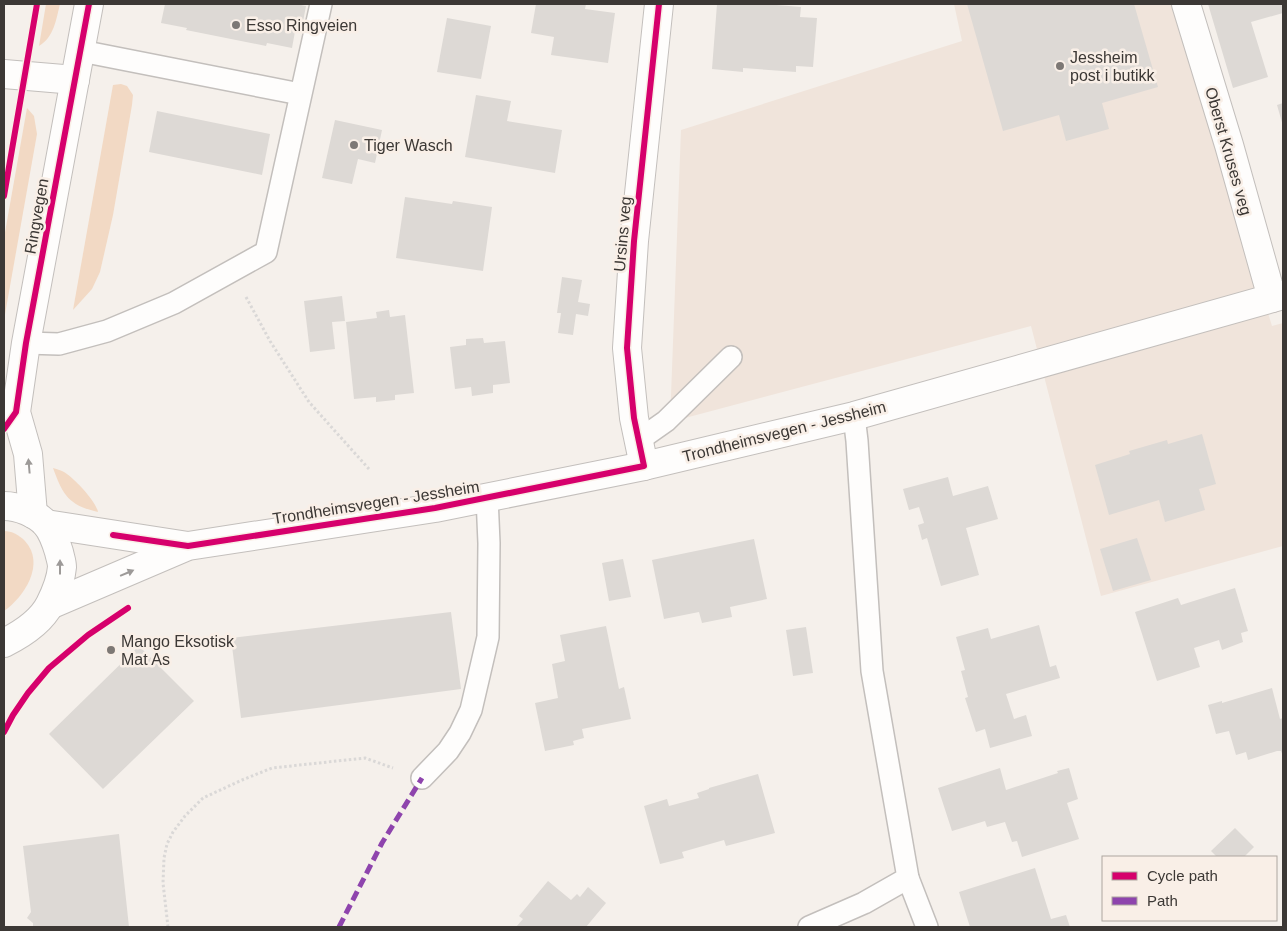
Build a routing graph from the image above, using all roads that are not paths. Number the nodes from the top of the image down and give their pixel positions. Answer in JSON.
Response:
{"nodes":[{"id":1,"x":89,"y":4,"type":"edge"},
{"id":2,"x":321,"y":4,"type":"edge"},
{"id":3,"x":659,"y":4,"type":"edge"},
{"id":4,"x":1186,"y":4,"type":"edge"},
{"id":5,"x":81,"y":51,"type":"junction"},
{"id":6,"x":4,"y":74,"type":"edge"},
{"id":7,"x":75,"y":80,"type":"junction"},
{"id":8,"x":300,"y":94,"type":"junction"},
{"id":9,"x":1277,"y":297,"type":"edge"},
{"id":10,"x":26,"y":343,"type":"junction"},
{"id":11,"x":731,"y":357,"type":"dead end"},
{"id":12,"x":854,"y":416,"type":"junction"},
{"id":13,"x":10,"y":421,"type":"edge"},
{"id":14,"x":641,"y":453,"type":"junction"},
{"id":15,"x":487,"y":497,"type":"junction"},
{"id":16,"x":4,"y":506,"type":"edge"},
{"id":17,"x":40,"y":519,"type":"junction"},
{"id":18,"x":188,"y":546,"type":"junction"},
{"id":19,"x":50,"y":605,"type":"junction"},
{"id":20,"x":4,"y":643,"type":"edge"},
{"id":21,"x":422,"y":778,"type":"road end"},
{"id":22,"x":908,"y":878,"type":"junction"},
{"id":23,"x":809,"y":927,"type":"edge"},
{"id":24,"x":927,"y":927,"type":"edge"}],
"edges":[{"from":1,"to":5,"type":"main road","name":"Ringvegen"},
{"from":2,"to":8,"type":"lane"},
{"from":3,"to":14,"type":"main road","name":"Ursins veg"},
{"from":4,"to":9,"type":"main road","name":"Oberst Kruses veg"},
{"from":5,"to":7,"type":"main road","name":"Ringvegen"},
{"from":5,"to":8,"type":"lane"},
{"from":6,"to":7,"type":"main road"},
{"from":7,"to":10,"type":"main road","name":"Ringvegen"},
{"from":8,"to":10,"type":"lane"},
{"from":9,"to":12,"type":"main road","name":"Trondheimsvegen - Jessheim"},
{"from":10,"to":13,"type":"main road","name":"Ringvegen"},
{"from":11,"to":14,"type":"lane"},
{"from":12,"to":14,"type":"main road","name":"Trondheimsvegen - Jessheim"},
{"from":12,"to":22,"type":"lane"},
{"from":17,"to":13,"type":"main road","name":"Ringvegen","one_way":true},
{"from":14,"to":15,"type":"main road","name":"Trondheimsvegen - Jessheim"},
{"from":15,"to":18,"type":"main road","name":"Trondheimsvegen - Jessheim"},
{"from":15,"to":21,"type":"lane"},
{"from":16,"to":17,"type":"main road","name":"Trondheimsvegen - Jessheim"},
{"from":17,"to":18,"type":"main road","name":"Trondheimsvegen - Jessheim"},
{"from":19,"to":17,"type":"main road","one_way":true},
{"from":19,"to":18,"type":"main road","name":"Trondheimsvegen - Jessheim","one_way":true},
{"from":19,"to":20,"type":"main road"},
{"from":22,"to":23,"type":"lane"},
{"from":22,"to":24,"type":"lane"}]}
